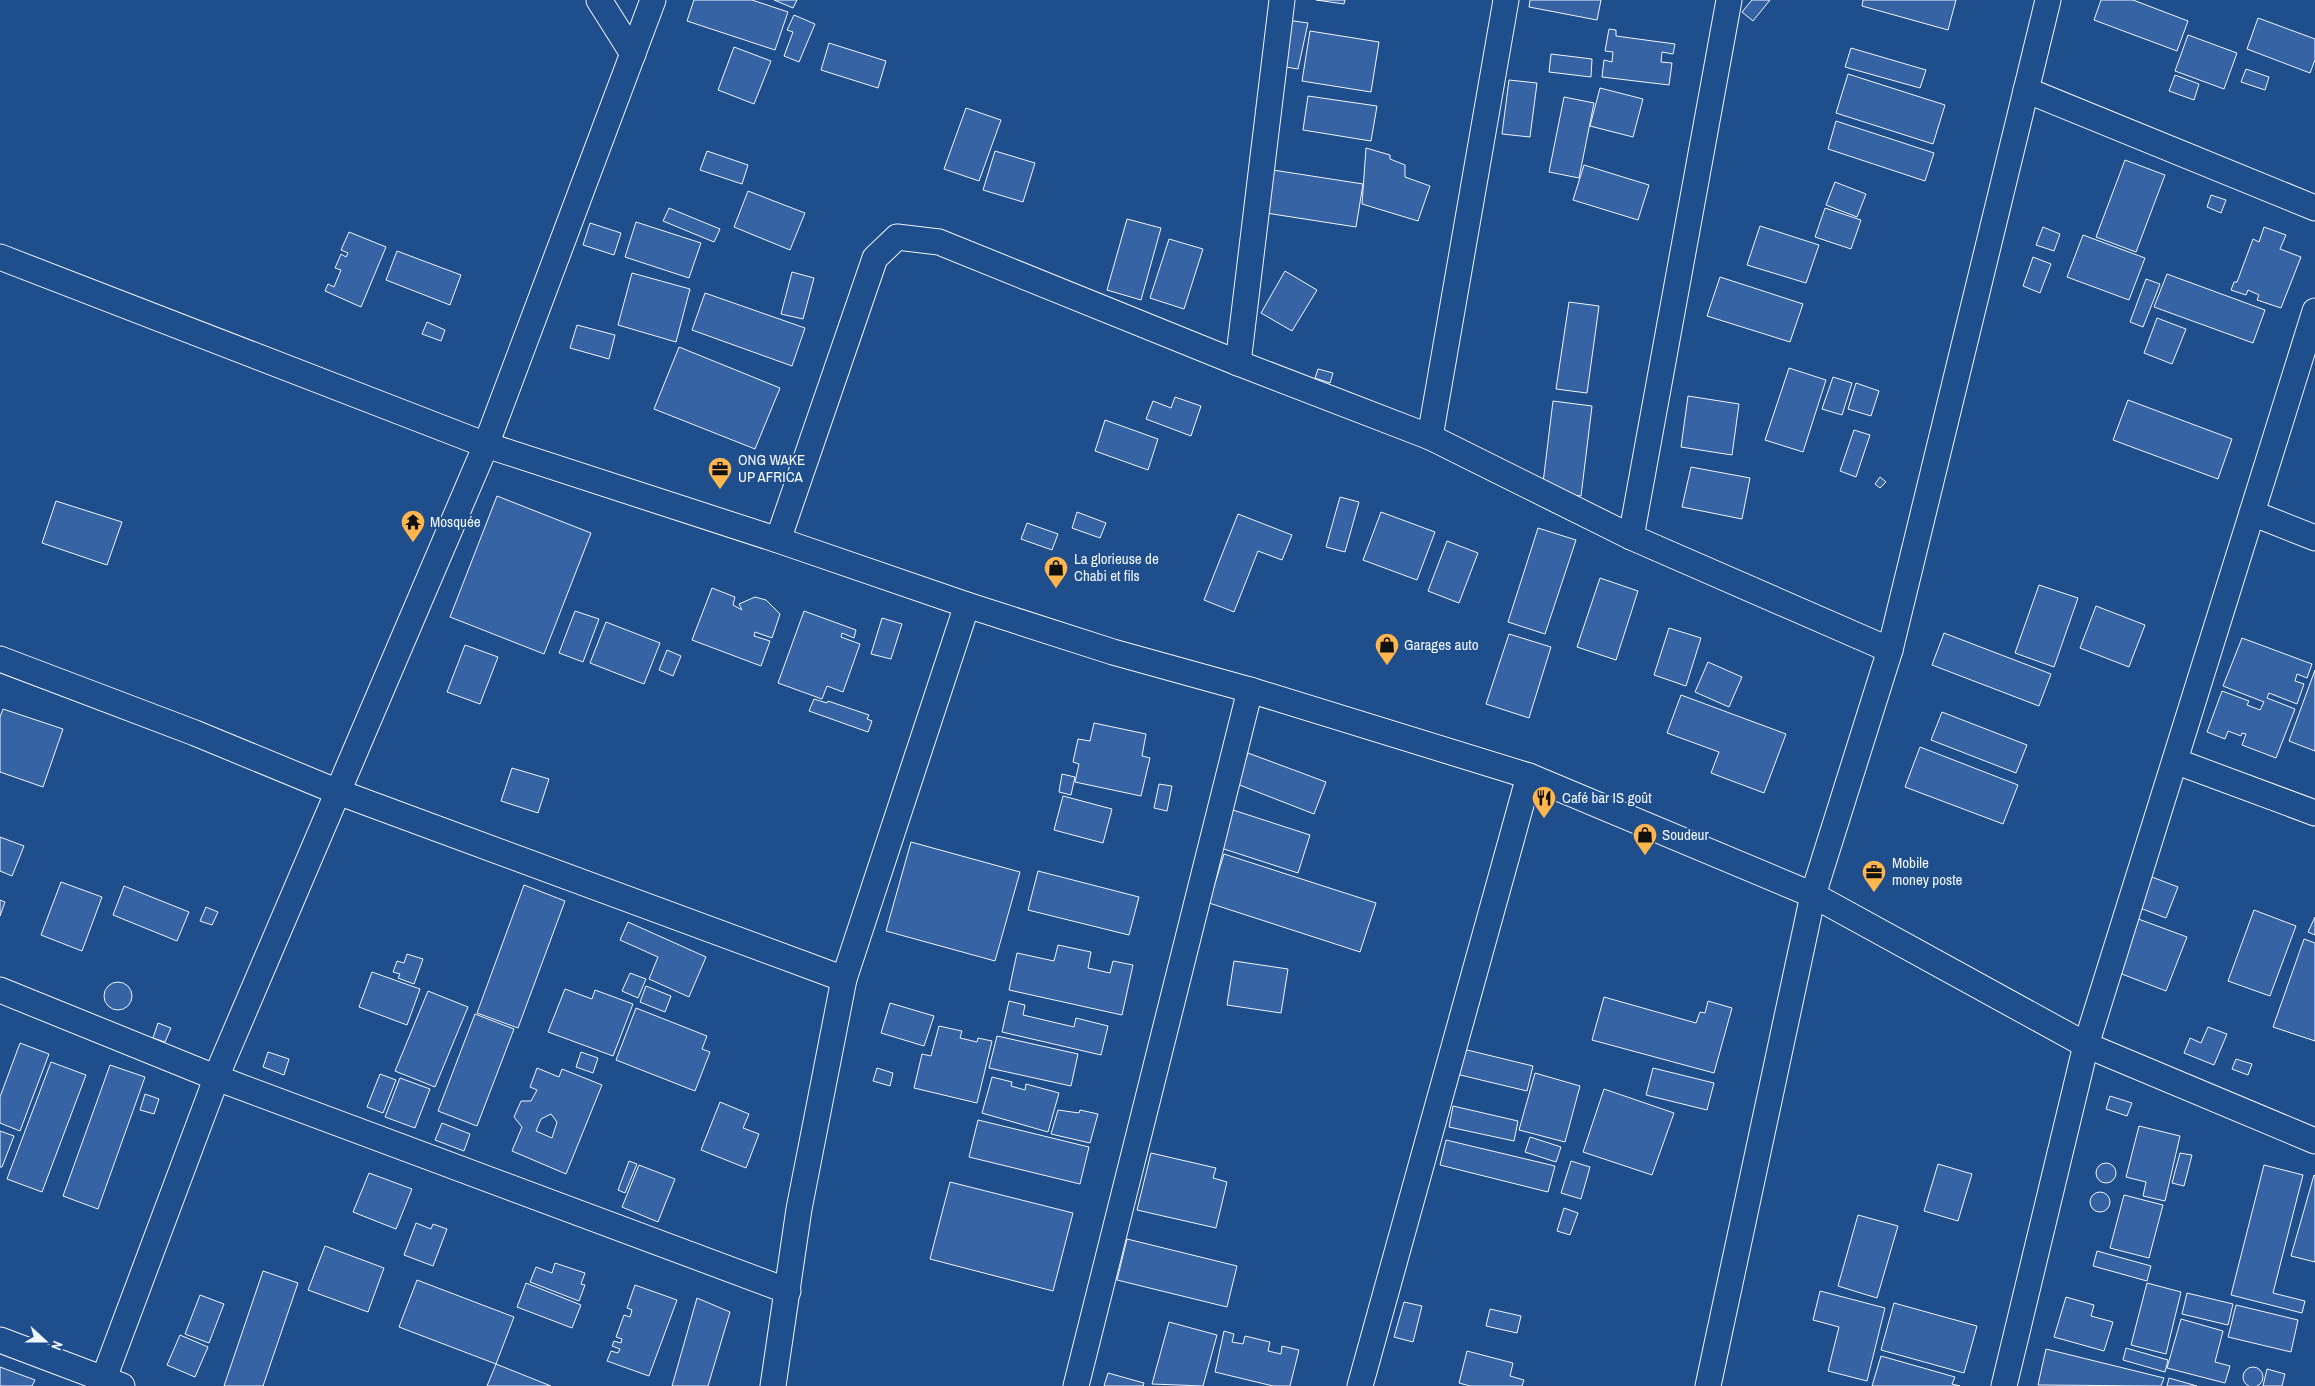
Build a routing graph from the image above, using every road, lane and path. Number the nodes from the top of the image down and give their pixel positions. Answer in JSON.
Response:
{"nodes":[{"id":1,"x":599,"y":0,"type":"edge"},
{"id":2,"x":653,"y":0,"type":"edge"},
{"id":3,"x":1282,"y":0,"type":"edge"},
{"id":4,"x":1506,"y":0,"type":"edge"},
{"id":5,"x":1729,"y":0,"type":"edge"},
{"id":6,"x":2048,"y":0,"type":"edge"},
{"id":7,"x":633,"y":54,"type":"junction"},
{"id":8,"x":2026,"y":90,"type":"junction"},
{"id":9,"x":2315,"y":208,"type":"edge"},
{"id":10,"x":0,"y":257,"type":"edge"},
{"id":11,"x":2315,"y":311,"type":"edge"},
{"id":12,"x":1238,"y":363,"type":"junction"},
{"id":13,"x":1430,"y":437,"type":"junction"},
{"id":14,"x":486,"y":446,"type":"junction"},
{"id":15,"x":2252,"y":513,"type":"junction"},
{"id":16,"x":1631,"y":537,"type":"junction"},
{"id":17,"x":2315,"y":538,"type":"edge"},
{"id":18,"x":778,"y":540,"type":"junction"},
{"id":19,"x":967,"y":605,"type":"junction"},
{"id":20,"x":1890,"y":650,"type":"junction"},
{"id":21,"x":0,"y":659,"type":"edge"},
{"id":22,"x":1250,"y":690,"type":"junction"},
{"id":23,"x":2175,"y":760,"type":"junction"},
{"id":24,"x":1529,"y":776,"type":"junction"},
{"id":25,"x":338,"y":792,"type":"junction"},
{"id":26,"x":2315,"y":813,"type":"edge"},
{"id":27,"x":1813,"y":895,"type":"junction"},
{"id":28,"x":844,"y":979,"type":"junction"},
{"id":29,"x":0,"y":990,"type":"edge"},
{"id":30,"x":2086,"y":1045,"type":"junction"},
{"id":31,"x":217,"y":1078,"type":"junction"},
{"id":32,"x":2315,"y":1141,"type":"edge"},
{"id":33,"x":788,"y":1291,"type":"junction"},
{"id":34,"x":0,"y":1340,"type":"edge"},
{"id":35,"x":109,"y":1383,"type":"edge"},
{"id":36,"x":773,"y":1386,"type":"edge"},
{"id":37,"x":1076,"y":1386,"type":"edge"},
{"id":38,"x":1360,"y":1386,"type":"edge"},
{"id":39,"x":1708,"y":1386,"type":"edge"},
{"id":40,"x":2004,"y":1386,"type":"edge"}],
"edges":[{"from":1,"to":7,"type":"street"},
{"from":2,"to":7,"type":"street"},
{"from":3,"to":12,"type":"street"},
{"from":4,"to":13,"type":"street"},
{"from":5,"to":16,"type":"street"},
{"from":6,"to":8,"type":"street"},
{"from":7,"to":14,"type":"street"},
{"from":8,"to":9,"type":"street"},
{"from":8,"to":20,"type":"street"},
{"from":10,"to":14,"type":"street"},
{"from":11,"to":15,"type":"street"},
{"from":12,"to":13,"type":"street"},
{"from":12,"to":18,"type":"street"},
{"from":13,"to":16,"type":"street"},
{"from":14,"to":18,"type":"street"},
{"from":14,"to":25,"type":"street"},
{"from":15,"to":17,"type":"street"},
{"from":15,"to":23,"type":"street"},
{"from":16,"to":20,"type":"street"},
{"from":18,"to":19,"type":"street"},
{"from":19,"to":22,"type":"street"},
{"from":19,"to":28,"type":"street"},
{"from":20,"to":27,"type":"street"},
{"from":21,"to":25,"type":"street"},
{"from":22,"to":24,"type":"street"},
{"from":22,"to":37,"type":"street"},
{"from":23,"to":26,"type":"street"},
{"from":23,"to":30,"type":"street"},
{"from":24,"to":27,"type":"street"},
{"from":24,"to":38,"type":"street"},
{"from":25,"to":28,"type":"street"},
{"from":25,"to":31,"type":"street"},
{"from":27,"to":30,"type":"street"},
{"from":27,"to":39,"type":"street"},
{"from":28,"to":33,"type":"street"},
{"from":29,"to":31,"type":"street"},
{"from":30,"to":32,"type":"street"},
{"from":30,"to":40,"type":"street"},
{"from":31,"to":33,"type":"street"},
{"from":31,"to":35,"type":"street"},
{"from":33,"to":36,"type":"street"},
{"from":34,"to":35,"type":"street"}]}
